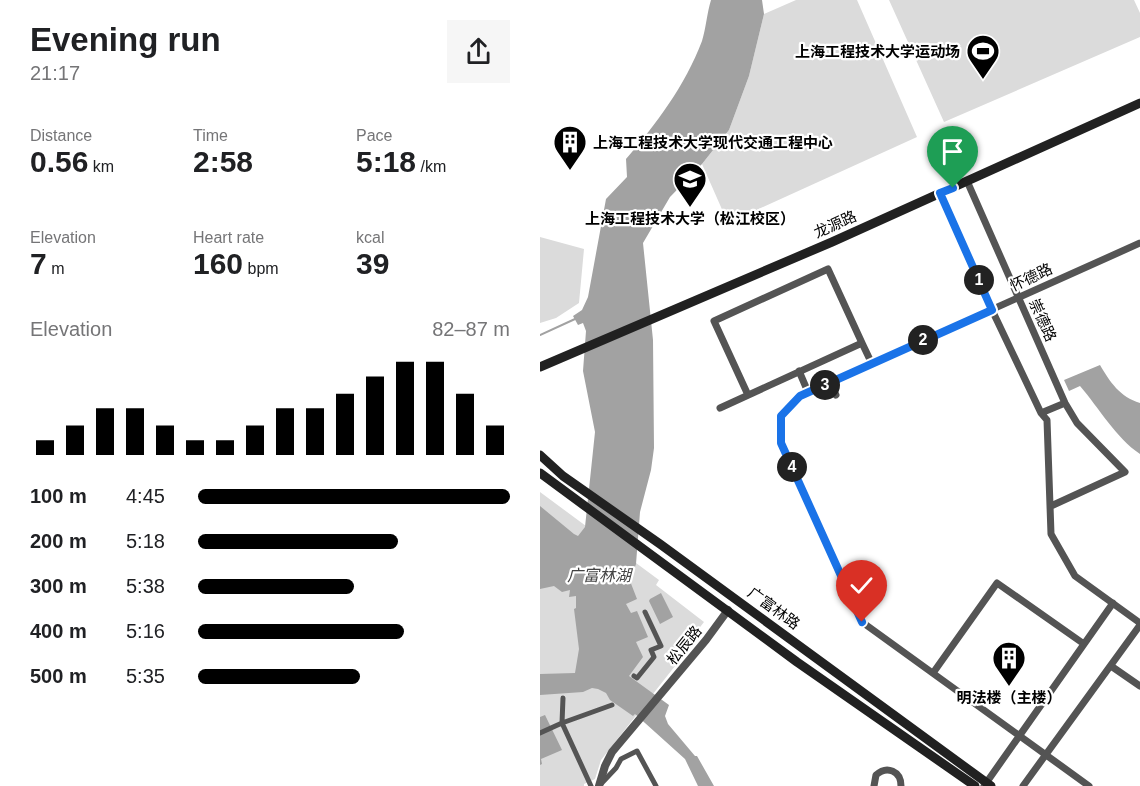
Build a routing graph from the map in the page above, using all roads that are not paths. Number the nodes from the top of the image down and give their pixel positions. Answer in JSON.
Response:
{"nodes":[{"id":1,"x":1140,"y":103,"type":"edge"},
{"id":2,"x":967,"y":181,"type":"junction"},
{"id":3,"x":940,"y":193,"type":"junction"},
{"id":4,"x":1140,"y":243,"type":"edge"},
{"id":5,"x":1018,"y":297,"type":"junction"},
{"id":6,"x":992,"y":310,"type":"junction"},
{"id":7,"x":862,"y":343,"type":"junction"},
{"id":8,"x":872,"y":364,"type":"junction"},
{"id":9,"x":540,"y":367,"type":"edge"},
{"id":10,"x":799,"y":371,"type":"junction"},
{"id":11,"x":830,"y":382,"type":"junction"},
{"id":12,"x":808,"y":392,"type":"junction"},
{"id":13,"x":748,"y":395,"type":"junction"},
{"id":14,"x":837,"y":395,"type":"dead end"},
{"id":15,"x":1065,"y":403,"type":"junction"},
{"id":16,"x":720,"y":408,"type":"dead end"},
{"id":17,"x":1041,"y":413,"type":"junction"},
{"id":18,"x":540,"y":455,"type":"edge"},
{"id":19,"x":540,"y":473,"type":"edge"},
{"id":20,"x":1051,"y":506,"type":"junction"},
{"id":21,"x":1113,"y":603,"type":"junction"},
{"id":22,"x":728,"y":610,"type":"junction"},
{"id":23,"x":645,"y":612,"type":"dead end"},
{"id":24,"x":1140,"y":624,"type":"edge"},
{"id":25,"x":1084,"y":644,"type":"junction"},
{"id":26,"x":1111,"y":666,"type":"junction"},
{"id":27,"x":933,"y":673,"type":"junction"},
{"id":28,"x":634,"y":676,"type":"dead end"},
{"id":29,"x":1140,"y":686,"type":"edge"},
{"id":30,"x":563,"y":698,"type":"dead end"},
{"id":31,"x":612,"y":705,"type":"dead end"},
{"id":32,"x":562,"y":723,"type":"junction"},
{"id":33,"x":540,"y":733,"type":"edge"},
{"id":34,"x":1020,"y":736,"type":"junction"},
{"id":35,"x":1046,"y":755,"type":"junction"},
{"id":36,"x":987,"y":785,"type":"edge"},
{"id":37,"x":591,"y":786,"type":"edge"},
{"id":38,"x":599,"y":786,"type":"edge"},
{"id":39,"x":656,"y":786,"type":"edge"},
{"id":40,"x":874,"y":786,"type":"edge"},
{"id":41,"x":901,"y":786,"type":"edge"},
{"id":42,"x":975,"y":786,"type":"edge"},
{"id":43,"x":1023,"y":786,"type":"edge"},
{"id":44,"x":1089,"y":786,"type":"edge"}],
"edges":[{"from":1,"to":2,"type":"main road","name":"龙源路"},
{"from":2,"to":3,"type":"main road","name":"龙源路"},
{"from":2,"to":5,"type":"street","name":"崇德路"},
{"from":3,"to":6,"type":"street"},
{"from":3,"to":9,"type":"main road","name":"龙源路"},
{"from":4,"to":5,"type":"street","name":"怀德路"},
{"from":5,"to":6,"type":"street","name":"怀德路"},
{"from":5,"to":15,"type":"street","name":"崇德路"},
{"from":6,"to":8,"type":"street","name":"怀德路"},
{"from":6,"to":17,"type":"street"},
{"from":7,"to":8,"type":"street"},
{"from":7,"to":10,"type":"street"},
{"from":7,"to":13,"type":"street"},
{"from":8,"to":11,"type":"street","name":"怀德路"},
{"from":10,"to":12,"type":"street"},
{"from":10,"to":13,"type":"street"},
{"from":11,"to":12,"type":"street","name":"怀德路"},
{"from":11,"to":14,"type":"street"},
{"from":12,"to":27,"type":"street","name":"怀德路"},
{"from":13,"to":16,"type":"street"},
{"from":15,"to":17,"type":"street"},
{"from":15,"to":20,"type":"street","name":"崇德路"},
{"from":17,"to":20,"type":"street"},
{"from":18,"to":36,"type":"main road","name":"广富林路"},
{"from":19,"to":22,"type":"main road","name":"广富林路"},
{"from":20,"to":21,"type":"street"},
{"from":21,"to":24,"type":"street"},
{"from":21,"to":25,"type":"street"},
{"from":22,"to":38,"type":"street","name":"松辰路"},
{"from":22,"to":42,"type":"main road","name":"广富林路"},
{"from":23,"to":28,"type":"street"},
{"from":24,"to":26,"type":"street"},
{"from":25,"to":27,"type":"street"},
{"from":25,"to":34,"type":"street"},
{"from":26,"to":29,"type":"street"},
{"from":26,"to":35,"type":"street"},
{"from":27,"to":34,"type":"street"},
{"from":30,"to":32,"type":"street"},
{"from":31,"to":32,"type":"street"},
{"from":32,"to":33,"type":"street"},
{"from":32,"to":37,"type":"street"},
{"from":34,"to":35,"type":"street"},
{"from":34,"to":36,"type":"street"},
{"from":35,"to":43,"type":"street"},
{"from":35,"to":44,"type":"street"},
{"from":38,"to":39,"type":"street"},
{"from":40,"to":41,"type":"street"}]}
